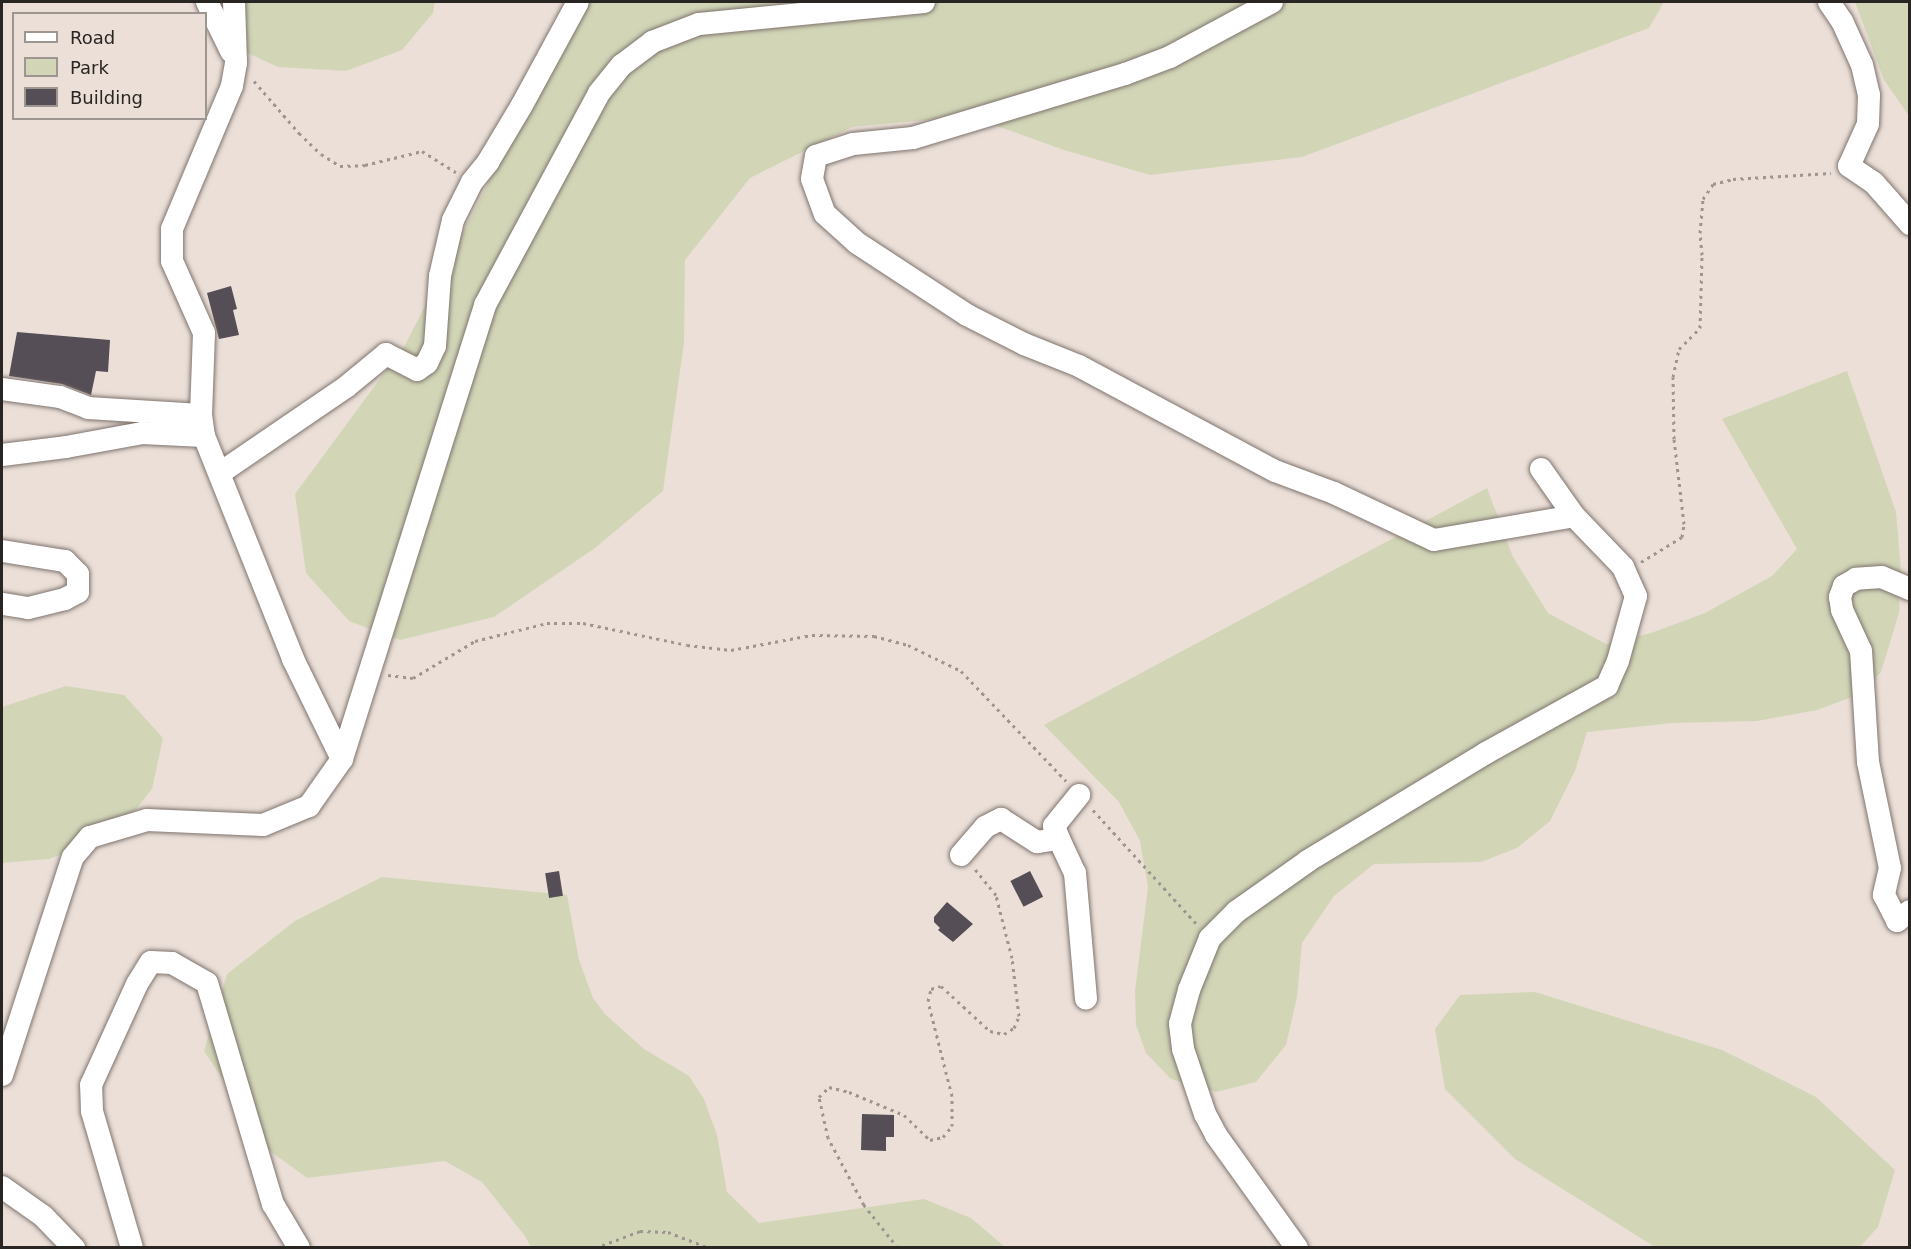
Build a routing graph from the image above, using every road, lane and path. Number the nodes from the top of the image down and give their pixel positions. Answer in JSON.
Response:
{"nodes":[{"id":1,"x":207,"y":2,"type":"edge"},
{"id":2,"x":234,"y":2,"type":"edge"},
{"id":3,"x":579,"y":2,"type":"edge"},
{"id":4,"x":924,"y":2,"type":"edge"},
{"id":5,"x":1272,"y":2,"type":"edge"},
{"id":6,"x":1829,"y":2,"type":"edge"},
{"id":7,"x":236,"y":63,"type":"junction"},
{"id":8,"x":1849,"y":165,"type":"junction"},
{"id":9,"x":472,"y":182,"type":"junction"},
{"id":10,"x":1910,"y":224,"type":"edge"},
{"id":11,"x":2,"y":389,"type":"edge"},
{"id":12,"x":202,"y":426,"type":"junction"},
{"id":13,"x":2,"y":455,"type":"edge"},
{"id":14,"x":1541,"y":469,"type":"dead end"},
{"id":15,"x":220,"y":473,"type":"junction"},
{"id":16,"x":1574,"y":516,"type":"junction"},
{"id":17,"x":2,"y":551,"type":"edge"},
{"id":18,"x":1623,"y":567,"type":"junction"},
{"id":19,"x":1910,"y":589,"type":"edge"},
{"id":20,"x":2,"y":604,"type":"edge"},
{"id":21,"x":368,"y":673,"type":"junction"},
{"id":22,"x":342,"y":759,"type":"junction"},
{"id":23,"x":1079,"y":795,"type":"junction"},
{"id":24,"x":1059,"y":839,"type":"junction"},
{"id":25,"x":961,"y":855,"type":"joint"},
{"id":26,"x":1910,"y":911,"type":"edge"},
{"id":27,"x":1210,"y":938,"type":"junction"},
{"id":28,"x":1086,"y":999,"type":"dead end"},
{"id":29,"x":2,"y":1075,"type":"edge"},
{"id":30,"x":2,"y":1187,"type":"edge"},
{"id":31,"x":74,"y":1248,"type":"edge"},
{"id":32,"x":132,"y":1248,"type":"edge"},
{"id":33,"x":299,"y":1248,"type":"edge"},
{"id":34,"x":595,"y":1248,"type":"edge"},
{"id":35,"x":709,"y":1248,"type":"edge"},
{"id":36,"x":898,"y":1248,"type":"edge"},
{"id":37,"x":1298,"y":1248,"type":"edge"}],
"edges":[{"from":1,"to":7,"type":"street"},
{"from":2,"to":7,"type":"street"},
{"from":3,"to":9,"type":"street"},
{"from":4,"to":21,"type":"street"},
{"from":5,"to":16,"type":"street"},
{"from":6,"to":8,"type":"street"},
{"from":7,"to":9,"type":"path"},
{"from":7,"to":12,"type":"street"},
{"from":8,"to":10,"type":"street"},
{"from":8,"to":18,"type":"path"},
{"from":9,"to":15,"type":"street"},
{"from":11,"to":12,"type":"street"},
{"from":12,"to":13,"type":"street"},
{"from":12,"to":15,"type":"street"},
{"from":14,"to":16,"type":"street"},
{"from":15,"to":22,"type":"street"},
{"from":16,"to":18,"type":"street"},
{"from":17,"to":20,"type":"street"},
{"from":18,"to":27,"type":"street"},
{"from":19,"to":26,"type":"street"},
{"from":21,"to":22,"type":"street"},
{"from":21,"to":23,"type":"path"},
{"from":22,"to":29,"type":"street"},
{"from":23,"to":24,"type":"street"},
{"from":23,"to":27,"type":"path"},
{"from":24,"to":25,"type":"street"},
{"from":24,"to":28,"type":"street"},
{"from":25,"to":36,"type":"path"},
{"from":27,"to":37,"type":"street"},
{"from":30,"to":31,"type":"street"},
{"from":32,"to":33,"type":"street"},
{"from":34,"to":35,"type":"path"}]}
